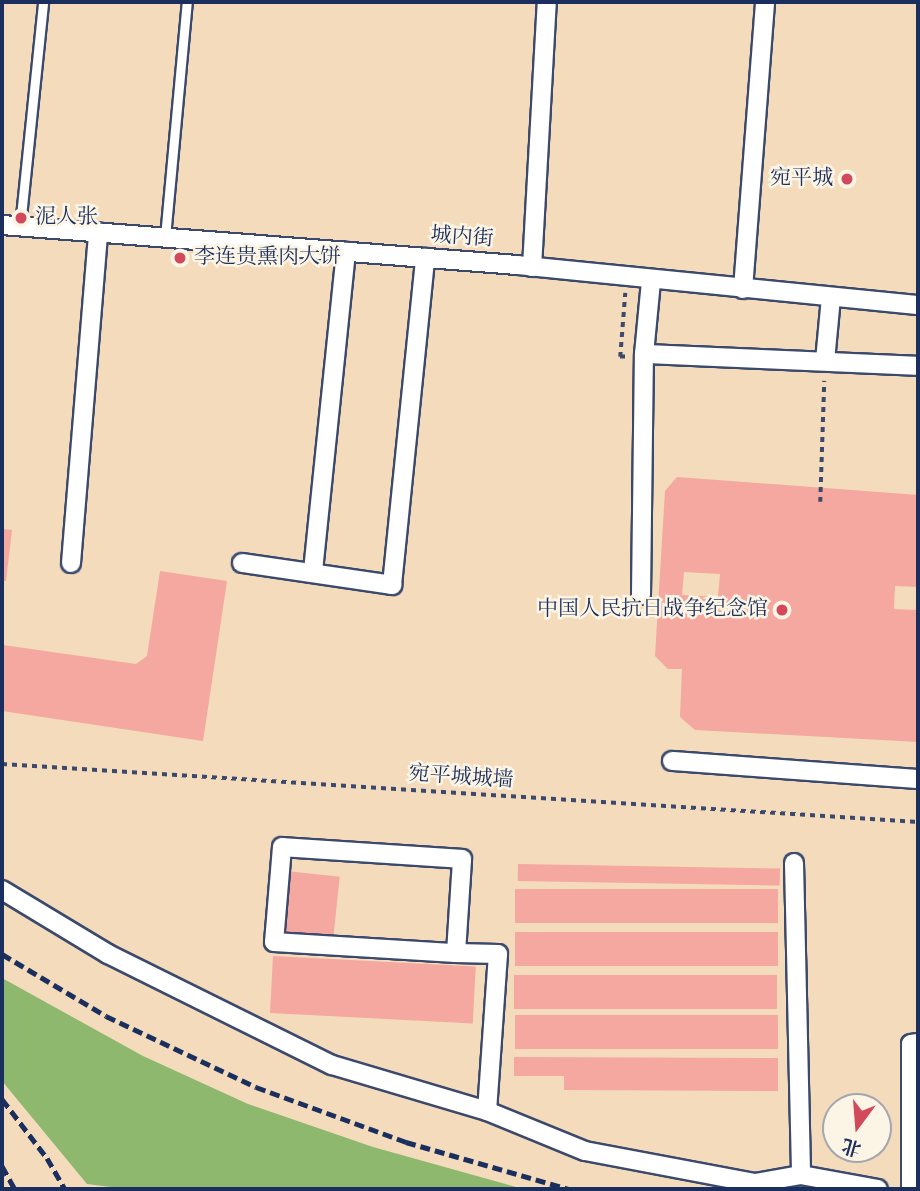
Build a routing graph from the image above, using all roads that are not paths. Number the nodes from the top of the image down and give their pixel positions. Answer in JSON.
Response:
{"nodes":[{"id":1,"x":43,"y":2,"type":"edge"},
{"id":2,"x":187,"y":2,"type":"edge"},
{"id":3,"x":547,"y":2,"type":"edge"},
{"id":4,"x":765,"y":2,"type":"edge"},
{"id":5,"x":11,"y":225,"type":"edge"},
{"id":6,"x":98,"y":232,"type":"junction"},
{"id":7,"x":165,"y":237,"type":"junction"},
{"id":8,"x":346,"y":252,"type":"junction"},
{"id":9,"x":425,"y":258,"type":"junction"},
{"id":10,"x":532,"y":267,"type":"junction"},
{"id":11,"x":651,"y":281,"type":"junction"},
{"id":12,"x":743,"y":289,"type":"junction"},
{"id":13,"x":831,"y":297,"type":"junction"},
{"id":14,"x":918,"y":305,"type":"edge"},
{"id":15,"x":644,"y":354,"type":"junction"},
{"id":16,"x":825,"y":361,"type":"junction"},
{"id":17,"x":918,"y":366,"type":"edge"},
{"id":18,"x":71,"y":563,"type":"dead end"},
{"id":19,"x":242,"y":563,"type":"dead end"},
{"id":20,"x":313,"y":571,"type":"junction"},
{"id":21,"x":641,"y":595,"type":"dead end"},
{"id":22,"x":672,"y":761,"type":"dead end"},
{"id":23,"x":918,"y":779,"type":"edge"},
{"id":24,"x":794,"y":863,"type":"dead end"},
{"id":25,"x":2,"y":890,"type":"edge"},
{"id":26,"x":456,"y":953,"type":"junction"},
{"id":27,"x":918,"y":1043,"type":"edge"},
{"id":28,"x":486,"y":1111,"type":"junction"},
{"id":29,"x":801,"y":1175,"type":"junction"},
{"id":30,"x":878,"y":1189,"type":"edge"},
{"id":31,"x":911,"y":1189,"type":"edge"}],
"edges":[{"from":1,"to":5,"type":"lane"},
{"from":2,"to":7,"type":"lane"},
{"from":3,"to":10,"type":"street"},
{"from":4,"to":12,"type":"street"},
{"from":5,"to":6,"type":"street","name":"城内街"},
{"from":6,"to":7,"type":"street","name":"城内街"},
{"from":6,"to":18,"type":"street"},
{"from":7,"to":8,"type":"street","name":"城内街"},
{"from":8,"to":9,"type":"street","name":"城内街"},
{"from":8,"to":20,"type":"street"},
{"from":9,"to":10,"type":"street","name":"城内街"},
{"from":9,"to":20,"type":"street"},
{"from":10,"to":11,"type":"street","name":"城内街"},
{"from":11,"to":12,"type":"street","name":"城内街"},
{"from":11,"to":15,"type":"street"},
{"from":12,"to":13,"type":"street","name":"城内街"},
{"from":13,"to":14,"type":"street","name":"城内街"},
{"from":13,"to":16,"type":"street"},
{"from":15,"to":16,"type":"street"},
{"from":15,"to":21,"type":"street"},
{"from":16,"to":17,"type":"street"},
{"from":19,"to":20,"type":"street"},
{"from":22,"to":23,"type":"street"},
{"from":24,"to":29,"type":"street"},
{"from":25,"to":28,"type":"street"},
{"from":26,"to":26,"type":"street"},
{"from":26,"to":28,"type":"street"},
{"from":27,"to":31,"type":"street"},
{"from":28,"to":29,"type":"street"},
{"from":29,"to":30,"type":"street"}]}
